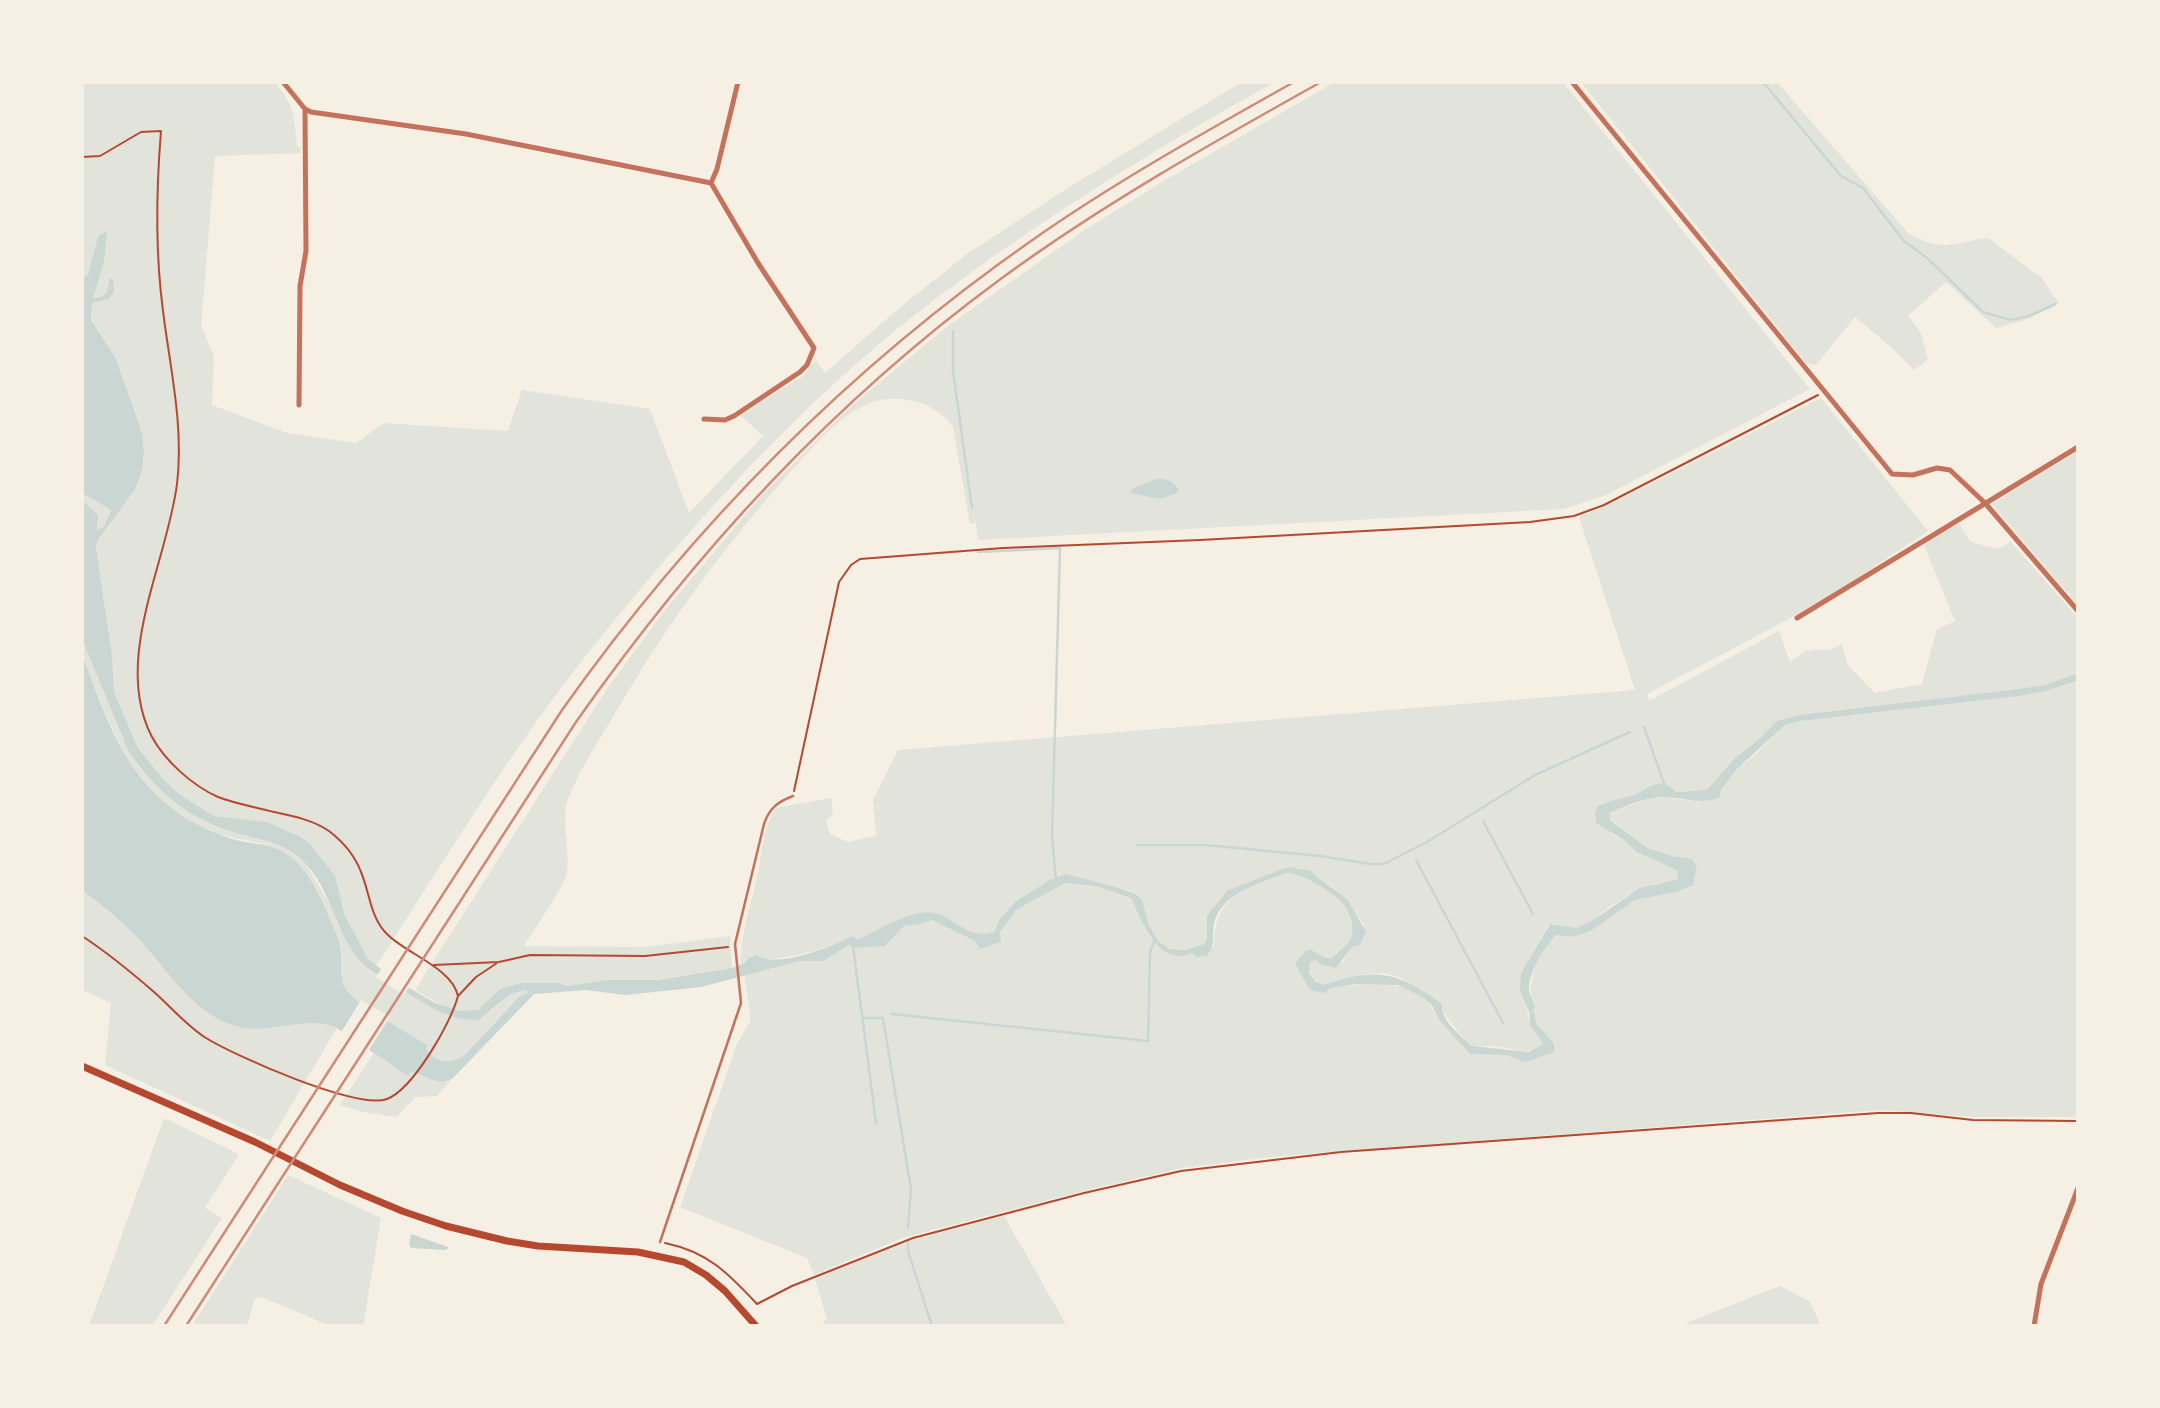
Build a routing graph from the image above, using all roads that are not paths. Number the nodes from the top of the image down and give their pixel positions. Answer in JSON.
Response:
{"nodes":[{"id":1,"x":283,"y":82,"type":"edge"},
{"id":2,"x":738,"y":82,"type":"edge"},
{"id":3,"x":1572,"y":82,"type":"edge"},
{"id":4,"x":304,"y":109,"type":"junction"},
{"id":5,"x":711,"y":183,"type":"junction"},
{"id":6,"x":299,"y":405,"type":"dead end"},
{"id":7,"x":704,"y":419,"type":"dead end"},
{"id":8,"x":2078,"y":447,"type":"edge"},
{"id":9,"x":1986,"y":503,"type":"junction"},
{"id":10,"x":2078,"y":611,"type":"edge"},
{"id":11,"x":1797,"y":618,"type":"dead end"},
{"id":12,"x":793,"y":796,"type":"road end"},
{"id":13,"x":82,"y":1066,"type":"edge"},
{"id":14,"x":2078,"y":1188,"type":"edge"},
{"id":15,"x":660,"y":1242,"type":"road end"},
{"id":16,"x":757,"y":1326,"type":"edge"},
{"id":17,"x":2034,"y":1326,"type":"edge"}],
"edges":[{"from":1,"to":4,"type":"street"},
{"from":2,"to":5,"type":"street"},
{"from":3,"to":9,"type":"street"},
{"from":4,"to":5,"type":"street"},
{"from":4,"to":6,"type":"street"},
{"from":5,"to":7,"type":"street"},
{"from":8,"to":9,"type":"street"},
{"from":9,"to":10,"type":"street"},
{"from":9,"to":11,"type":"street"},
{"from":12,"to":15,"type":"lane"},
{"from":13,"to":16,"type":"main road"},
{"from":14,"to":17,"type":"street"}]}
